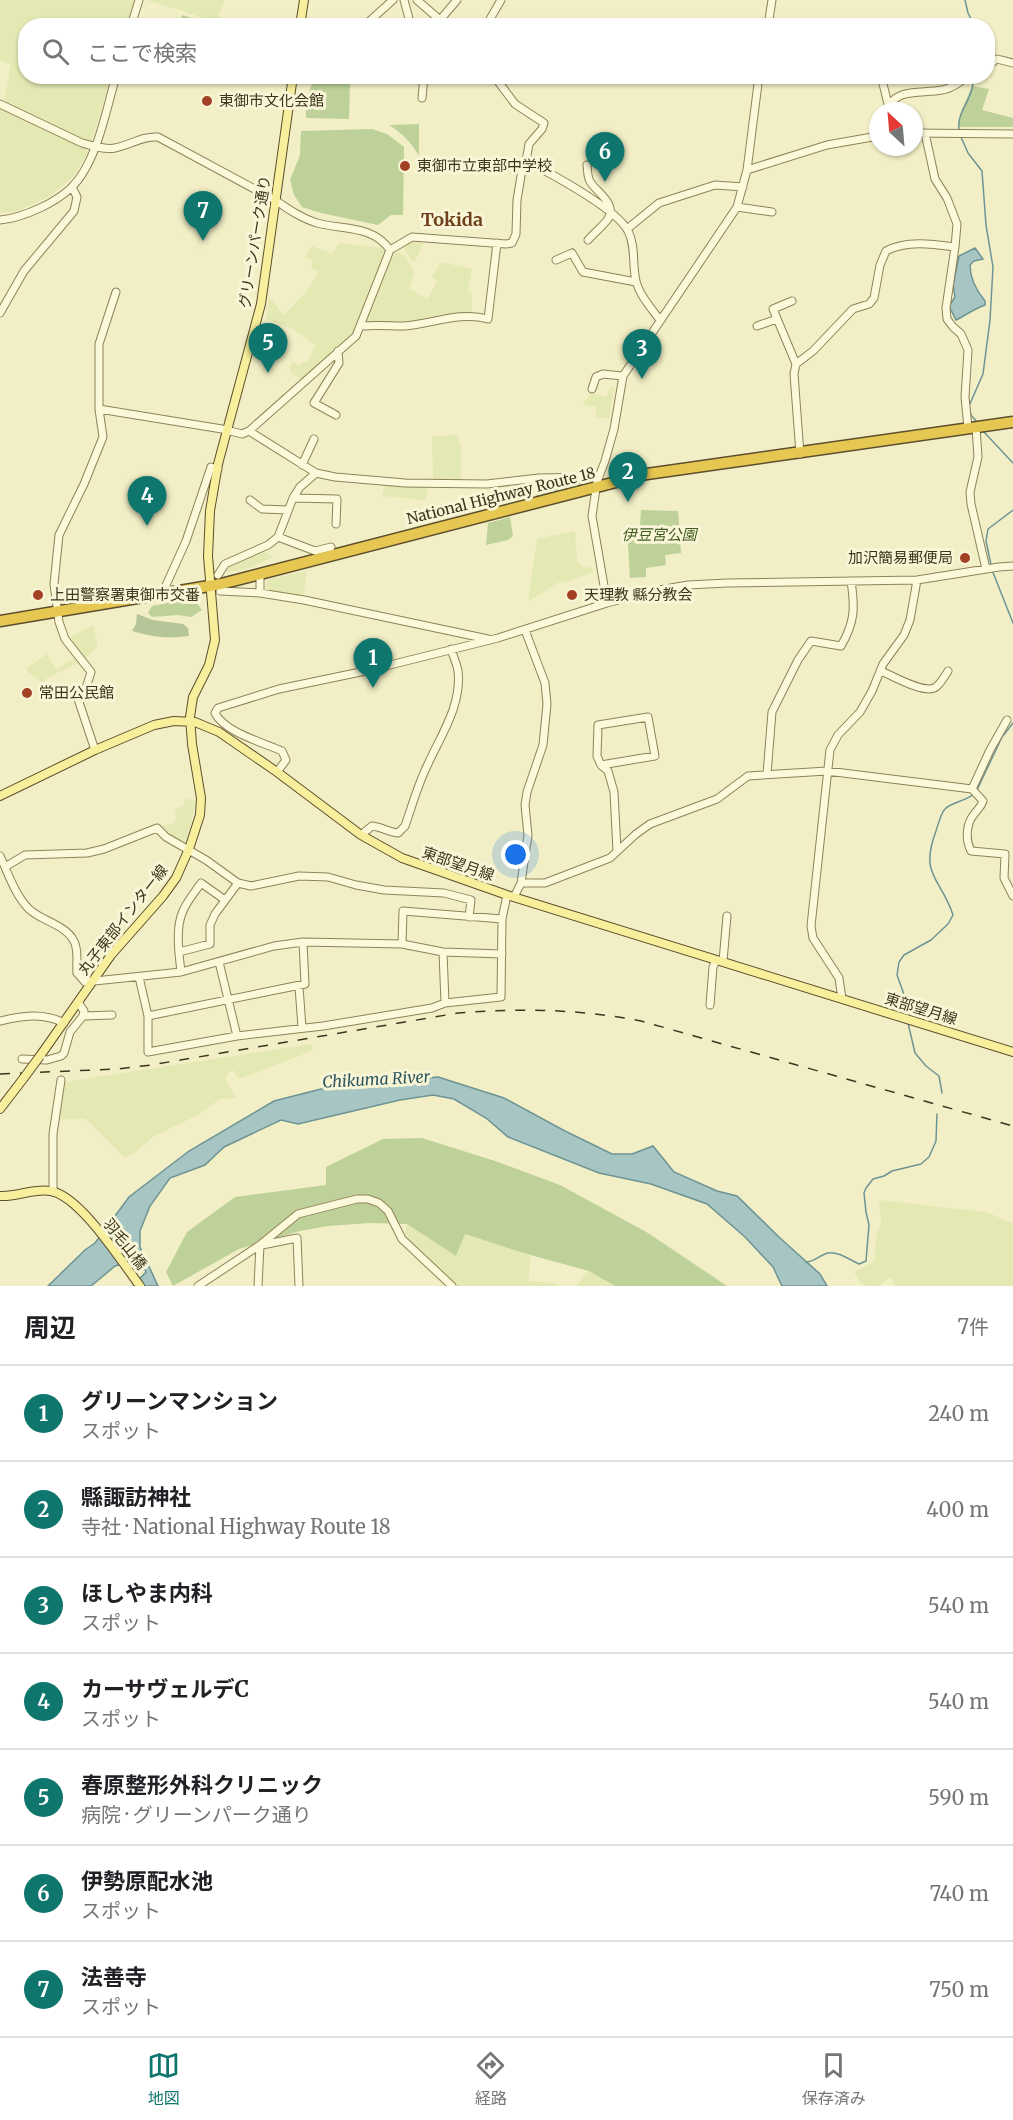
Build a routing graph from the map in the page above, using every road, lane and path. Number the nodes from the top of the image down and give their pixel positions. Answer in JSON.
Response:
{"nodes":[{"id":1,"x":139,"y":0,"type":"edge"},
{"id":2,"x":304,"y":0,"type":"edge"},
{"id":3,"x":393,"y":0,"type":"edge"},
{"id":4,"x":404,"y":0,"type":"edge"},
{"id":5,"x":417,"y":0,"type":"edge"},
{"id":6,"x":457,"y":0,"type":"edge"},
{"id":7,"x":501,"y":0,"type":"edge"},
{"id":8,"x":772,"y":0,"type":"edge"},
{"id":9,"x":133,"y":18,"type":"edge"},
{"id":10,"x":301,"y":18,"type":"edge"},
{"id":11,"x":373,"y":18,"type":"edge"},
{"id":12,"x":409,"y":18,"type":"edge"},
{"id":13,"x":438,"y":18,"type":"edge"},
{"id":14,"x":442,"y":18,"type":"edge"},
{"id":15,"x":491,"y":18,"type":"edge"},
{"id":16,"x":769,"y":18,"type":"edge"},
{"id":17,"x":995,"y":60,"type":"edge"},
{"id":18,"x":1013,"y":63,"type":"edge"},
{"id":19,"x":114,"y":84,"type":"edge"},
{"id":20,"x":292,"y":84,"type":"edge"},
{"id":21,"x":423,"y":84,"type":"edge"},
{"id":22,"x":500,"y":84,"type":"edge"},
{"id":23,"x":758,"y":84,"type":"edge"},
{"id":24,"x":882,"y":84,"type":"edge"},
{"id":25,"x":954,"y":84,"type":"edge"},
{"id":26,"x":422,"y":98,"type":"dead end"},
{"id":27,"x":886,"y":102,"type":"edge"},
{"id":28,"x":893,"y":102,"type":"edge"},
{"id":29,"x":0,"y":104,"type":"edge"},
{"id":30,"x":925,"y":133,"type":"joint"},
{"id":31,"x":1013,"y":134,"type":"edge"},
{"id":32,"x":869,"y":136,"type":"edge"},
{"id":33,"x":95,"y":147,"type":"junction"},
{"id":34,"x":526,"y":161,"type":"junction"},
{"id":35,"x":587,"y":165,"type":"dead end"},
{"id":36,"x":747,"y":170,"type":"junction"},
{"id":37,"x":743,"y":187,"type":"junction"},
{"id":38,"x":72,"y":188,"type":"junction"},
{"id":39,"x":275,"y":200,"type":"junction"},
{"id":40,"x":737,"y":207,"type":"junction"},
{"id":41,"x":772,"y":212,"type":"dead end"},
{"id":42,"x":610,"y":213,"type":"junction"},
{"id":43,"x":0,"y":219,"type":"edge"},
{"id":44,"x":627,"y":230,"type":"junction"},
{"id":45,"x":588,"y":240,"type":"dead end"},
{"id":46,"x":497,"y":243,"type":"junction"},
{"id":47,"x":956,"y":247,"type":"junction"},
{"id":48,"x":390,"y":250,"type":"junction"},
{"id":49,"x":556,"y":260,"type":"dead end"},
{"id":50,"x":636,"y":282,"type":"junction"},
{"id":51,"x":116,"y":292,"type":"dead end"},
{"id":52,"x":792,"y":301,"type":"dead end"},
{"id":53,"x":0,"y":313,"type":"edge"},
{"id":54,"x":777,"y":319,"type":"junction"},
{"id":55,"x":660,"y":320,"type":"junction"},
{"id":56,"x":362,"y":326,"type":"junction"},
{"id":57,"x":757,"y":326,"type":"dead end"},
{"id":58,"x":338,"y":351,"type":"junction"},
{"id":59,"x":796,"y":364,"type":"junction"},
{"id":60,"x":622,"y":376,"type":"junction"},
{"id":61,"x":592,"y":389,"type":"dead end"},
{"id":62,"x":99,"y":409,"type":"junction"},
{"id":63,"x":336,"y":415,"type":"dead end"},
{"id":64,"x":1013,"y":422,"type":"edge"},
{"id":65,"x":972,"y":428,"type":"junction"},
{"id":66,"x":228,"y":431,"type":"junction"},
{"id":67,"x":249,"y":431,"type":"junction"},
{"id":68,"x":314,"y":439,"type":"dead end"},
{"id":69,"x":800,"y":454,"type":"junction"},
{"id":70,"x":302,"y":465,"type":"junction"},
{"id":71,"x":218,"y":469,"type":"junction"},
{"id":72,"x":316,"y":473,"type":"junction"},
{"id":73,"x":597,"y":482,"type":"junction"},
{"id":74,"x":202,"y":495,"type":"junction"},
{"id":75,"x":212,"y":496,"type":"junction"},
{"id":76,"x":293,"y":498,"type":"junction"},
{"id":77,"x":250,"y":500,"type":"dead end"},
{"id":78,"x":288,"y":510,"type":"junction"},
{"id":79,"x":336,"y":524,"type":"dead end"},
{"id":80,"x":278,"y":537,"type":"junction"},
{"id":81,"x":331,"y":547,"type":"dead end"},
{"id":82,"x":1013,"y":566,"type":"edge"},
{"id":83,"x":986,"y":569,"type":"junction"},
{"id":84,"x":218,"y":575,"type":"dead end"},
{"id":85,"x":260,"y":575,"type":"junction"},
{"id":86,"x":917,"y":580,"type":"junction"},
{"id":87,"x":851,"y":581,"type":"junction"},
{"id":88,"x":215,"y":589,"type":"junction"},
{"id":89,"x":260,"y":593,"type":"junction"},
{"id":90,"x":162,"y":594,"type":"junction"},
{"id":91,"x":607,"y":603,"type":"junction"},
{"id":92,"x":58,"y":612,"type":"junction"},
{"id":93,"x":0,"y":621,"type":"edge"},
{"id":94,"x":525,"y":630,"type":"junction"},
{"id":95,"x":490,"y":639,"type":"junction"},
{"id":96,"x":451,"y":649,"type":"junction"},
{"id":97,"x":881,"y":671,"type":"junction"},
{"id":98,"x":948,"y":671,"type":"dead end"},
{"id":99,"x":1007,"y":720,"type":"dead end"},
{"id":100,"x":190,"y":721,"type":"junction"},
{"id":101,"x":95,"y":750,"type":"junction"},
{"id":102,"x":601,"y":765,"type":"junction"},
{"id":103,"x":827,"y":771,"type":"junction"},
{"id":104,"x":277,"y":772,"type":"junction"},
{"id":105,"x":767,"y":774,"type":"junction"},
{"id":106,"x":972,"y":789,"type":"junction"},
{"id":107,"x":0,"y":796,"type":"edge"},
{"id":108,"x":361,"y":835,"type":"junction"},
{"id":109,"x":189,"y":849,"type":"junction"},
{"id":110,"x":617,"y":852,"type":"junction"},
{"id":111,"x":0,"y":856,"type":"edge"},
{"id":112,"x":4,"y":871,"type":"edge"},
{"id":113,"x":521,"y":882,"type":"junction"},
{"id":114,"x":238,"y":883,"type":"junction"},
{"id":115,"x":511,"y":896,"type":"junction"},
{"id":116,"x":1013,"y":896,"type":"edge"},
{"id":117,"x":225,"y":900,"type":"junction"},
{"id":118,"x":727,"y":915,"type":"dead end"},
{"id":119,"x":469,"y":917,"type":"junction"},
{"id":120,"x":502,"y":919,"type":"junction"},
{"id":121,"x":303,"y":942,"type":"junction"},
{"id":122,"x":402,"y":944,"type":"junction"},
{"id":123,"x":179,"y":952,"type":"junction"},
{"id":124,"x":443,"y":952,"type":"junction"},
{"id":125,"x":502,"y":954,"type":"junction"},
{"id":126,"x":719,"y":960,"type":"junction"},
{"id":127,"x":219,"y":962,"type":"junction"},
{"id":128,"x":181,"y":972,"type":"junction"},
{"id":129,"x":139,"y":977,"type":"junction"},
{"id":130,"x":91,"y":983,"type":"junction"},
{"id":131,"x":299,"y":987,"type":"junction"},
{"id":132,"x":842,"y":999,"type":"junction"},
{"id":133,"x":228,"y":1001,"type":"junction"},
{"id":134,"x":78,"y":1002,"type":"junction"},
{"id":135,"x":446,"y":1003,"type":"junction"},
{"id":136,"x":710,"y":1005,"type":"dead end"},
{"id":137,"x":112,"y":1015,"type":"dead end"},
{"id":138,"x":83,"y":1016,"type":"junction"},
{"id":139,"x":147,"y":1017,"type":"junction"},
{"id":140,"x":0,"y":1021,"type":"edge"},
{"id":141,"x":64,"y":1023,"type":"junction"},
{"id":142,"x":302,"y":1027,"type":"junction"},
{"id":143,"x":237,"y":1036,"type":"junction"},
{"id":144,"x":1013,"y":1052,"type":"edge"},
{"id":145,"x":22,"y":1059,"type":"dead end"},
{"id":146,"x":61,"y":1080,"type":"dead end"},
{"id":147,"x":0,"y":1109,"type":"edge"},
{"id":148,"x":53,"y":1192,"type":"junction"},
{"id":149,"x":0,"y":1197,"type":"edge"},
{"id":150,"x":260,"y":1245,"type":"junction"},
{"id":151,"x":140,"y":1286,"type":"edge"},
{"id":152,"x":198,"y":1286,"type":"edge"},
{"id":153,"x":258,"y":1286,"type":"edge"},
{"id":154,"x":299,"y":1286,"type":"edge"},
{"id":155,"x":452,"y":1286,"type":"edge"}],
"edges":[{"from":1,"to":9,"type":"street"},
{"from":2,"to":10,"type":"main road"},
{"from":3,"to":11,"type":"street"},
{"from":4,"to":12,"type":"street"},
{"from":5,"to":13,"type":"street"},
{"from":6,"to":14,"type":"street"},
{"from":7,"to":15,"type":"street"},
{"from":8,"to":16,"type":"street"},
{"from":17,"to":18,"type":"street"},
{"from":19,"to":33,"type":"street"},
{"from":20,"to":39,"type":"main road","name":"グリーンパーク通り"},
{"from":21,"to":26,"type":"street"},
{"from":22,"to":34,"type":"street"},
{"from":23,"to":36,"type":"street"},
{"from":24,"to":27,"type":"street"},
{"from":25,"to":28,"type":"street"},
{"from":29,"to":33,"type":"street"},
{"from":30,"to":31,"type":"street"},
{"from":30,"to":47,"type":"street"},
{"from":32,"to":36,"type":"street"},
{"from":33,"to":38,"type":"street"},
{"from":33,"to":39,"type":"street"},
{"from":34,"to":42,"type":"street"},
{"from":34,"to":46,"type":"street"},
{"from":35,"to":42,"type":"street"},
{"from":36,"to":37,"type":"street"},
{"from":37,"to":40,"type":"street"},
{"from":37,"to":44,"type":"street"},
{"from":38,"to":43,"type":"street"},
{"from":38,"to":53,"type":"street"},
{"from":39,"to":48,"type":"street"},
{"from":39,"to":66,"type":"main road","name":"グリーンパーク通り"},
{"from":40,"to":41,"type":"street"},
{"from":40,"to":55,"type":"street"},
{"from":42,"to":44,"type":"street"},
{"from":42,"to":45,"type":"street"},
{"from":44,"to":50,"type":"street"},
{"from":46,"to":48,"type":"street"},
{"from":46,"to":56,"type":"street"},
{"from":47,"to":59,"type":"street"},
{"from":47,"to":65,"type":"street"},
{"from":48,"to":56,"type":"street"},
{"from":49,"to":50,"type":"street"},
{"from":50,"to":55,"type":"street"},
{"from":51,"to":62,"type":"street"},
{"from":52,"to":54,"type":"street"},
{"from":54,"to":57,"type":"street"},
{"from":54,"to":59,"type":"street"},
{"from":55,"to":60,"type":"street"},
{"from":56,"to":58,"type":"street"},
{"from":58,"to":63,"type":"street"},
{"from":58,"to":67,"type":"street"},
{"from":59,"to":69,"type":"street"},
{"from":60,"to":61,"type":"street"},
{"from":60,"to":73,"type":"street"},
{"from":62,"to":66,"type":"street"},
{"from":62,"to":92,"type":"street"},
{"from":64,"to":65,"type":"highway","name":"National Highway Route 18"},
{"from":65,"to":69,"type":"highway","name":"National Highway Route 18"},
{"from":65,"to":83,"type":"street"},
{"from":66,"to":67,"type":"street"},
{"from":66,"to":71,"type":"main road","name":"グリーンパーク通り"},
{"from":67,"to":70,"type":"street"},
{"from":68,"to":70,"type":"street"},
{"from":69,"to":73,"type":"highway","name":"National Highway Route 18"},
{"from":70,"to":72,"type":"street"},
{"from":71,"to":74,"type":"street"},
{"from":71,"to":75,"type":"main road","name":"グリーンパーク通り"},
{"from":72,"to":73,"type":"street"},
{"from":72,"to":76,"type":"street"},
{"from":73,"to":85,"type":"highway","name":"National Highway Route 18"},
{"from":73,"to":91,"type":"street"},
{"from":74,"to":75,"type":"street"},
{"from":74,"to":90,"type":"street"},
{"from":75,"to":88,"type":"main road","name":"グリーンパーク通り"},
{"from":76,"to":78,"type":"street"},
{"from":76,"to":79,"type":"street"},
{"from":77,"to":78,"type":"street"},
{"from":78,"to":80,"type":"street"},
{"from":80,"to":81,"type":"street"},
{"from":80,"to":84,"type":"street"},
{"from":82,"to":83,"type":"street"},
{"from":83,"to":86,"type":"street"},
{"from":85,"to":88,"type":"highway","name":"National Highway Route 18"},
{"from":85,"to":89,"type":"street"},
{"from":86,"to":87,"type":"street"},
{"from":86,"to":97,"type":"street"},
{"from":87,"to":91,"type":"street"},
{"from":87,"to":105,"type":"street"},
{"from":88,"to":89,"type":"street"},
{"from":88,"to":90,"type":"highway","name":"National Highway Route 18"},
{"from":88,"to":100,"type":"main road","name":"丸子東部インター線"},
{"from":89,"to":95,"type":"street"},
{"from":90,"to":92,"type":"highway","name":"National Highway Route 18"},
{"from":91,"to":94,"type":"street"},
{"from":92,"to":93,"type":"highway","name":"National Highway Route 18"},
{"from":92,"to":101,"type":"street"},
{"from":94,"to":95,"type":"street"},
{"from":94,"to":113,"type":"street"},
{"from":95,"to":96,"type":"street"},
{"from":96,"to":104,"type":"street"},
{"from":96,"to":108,"type":"street"},
{"from":97,"to":98,"type":"street"},
{"from":97,"to":103,"type":"street"},
{"from":99,"to":106,"type":"street"},
{"from":100,"to":101,"type":"main road","name":"東部望月線"},
{"from":100,"to":104,"type":"main road","name":"東部望月線"},
{"from":100,"to":109,"type":"main road","name":"丸子東部インター線"},
{"from":101,"to":107,"type":"main road","name":"東部望月線"},
{"from":102,"to":102,"type":"street"},
{"from":102,"to":110,"type":"street"},
{"from":103,"to":105,"type":"street"},
{"from":103,"to":106,"type":"street"},
{"from":103,"to":132,"type":"street"},
{"from":104,"to":108,"type":"main road","name":"東部望月線"},
{"from":105,"to":110,"type":"street"},
{"from":106,"to":116,"type":"street"},
{"from":108,"to":115,"type":"main road","name":"東部望月線"},
{"from":109,"to":112,"type":"street"},
{"from":109,"to":114,"type":"street"},
{"from":109,"to":130,"type":"main road","name":"丸子東部インター線"},
{"from":110,"to":113,"type":"street"},
{"from":111,"to":112,"type":"street"},
{"from":112,"to":130,"type":"street"},
{"from":113,"to":115,"type":"street"},
{"from":114,"to":117,"type":"street"},
{"from":114,"to":119,"type":"street"},
{"from":115,"to":120,"type":"street"},
{"from":115,"to":126,"type":"main road","name":"東部望月線"},
{"from":117,"to":123,"type":"street"},
{"from":117,"to":123,"type":"street"},
{"from":118,"to":126,"type":"street"},
{"from":119,"to":120,"type":"street"},
{"from":119,"to":122,"type":"street"},
{"from":120,"to":125,"type":"street"},
{"from":121,"to":122,"type":"street"},
{"from":121,"to":127,"type":"street"},
{"from":121,"to":131,"type":"street"},
{"from":122,"to":124,"type":"street"},
{"from":123,"to":128,"type":"street"},
{"from":124,"to":125,"type":"street"},
{"from":124,"to":135,"type":"street"},
{"from":125,"to":135,"type":"street"},
{"from":126,"to":132,"type":"main road","name":"東部望月線"},
{"from":126,"to":136,"type":"street"},
{"from":127,"to":128,"type":"street"},
{"from":127,"to":133,"type":"street"},
{"from":128,"to":129,"type":"street"},
{"from":129,"to":130,"type":"street"},
{"from":129,"to":139,"type":"street"},
{"from":130,"to":134,"type":"main road","name":"丸子東部インター線"},
{"from":131,"to":133,"type":"street"},
{"from":131,"to":142,"type":"street"},
{"from":132,"to":144,"type":"main road","name":"東部望月線"},
{"from":133,"to":139,"type":"street"},
{"from":133,"to":143,"type":"street"},
{"from":134,"to":138,"type":"street"},
{"from":134,"to":141,"type":"main road","name":"丸子東部インター線"},
{"from":135,"to":142,"type":"street"},
{"from":137,"to":138,"type":"street"},
{"from":138,"to":145,"type":"street"},
{"from":139,"to":143,"type":"street"},
{"from":140,"to":141,"type":"street"},
{"from":141,"to":147,"type":"main road","name":"丸子東部インター線","bridge":true},
{"from":142,"to":143,"type":"street"},
{"from":146,"to":148,"type":"street"},
{"from":148,"to":149,"type":"main road"},
{"from":148,"to":151,"type":"main road","name":"羽毛山橋"},
{"from":150,"to":152,"type":"street"},
{"from":150,"to":153,"type":"street"},
{"from":150,"to":154,"type":"street"},
{"from":150,"to":155,"type":"street"}]}
